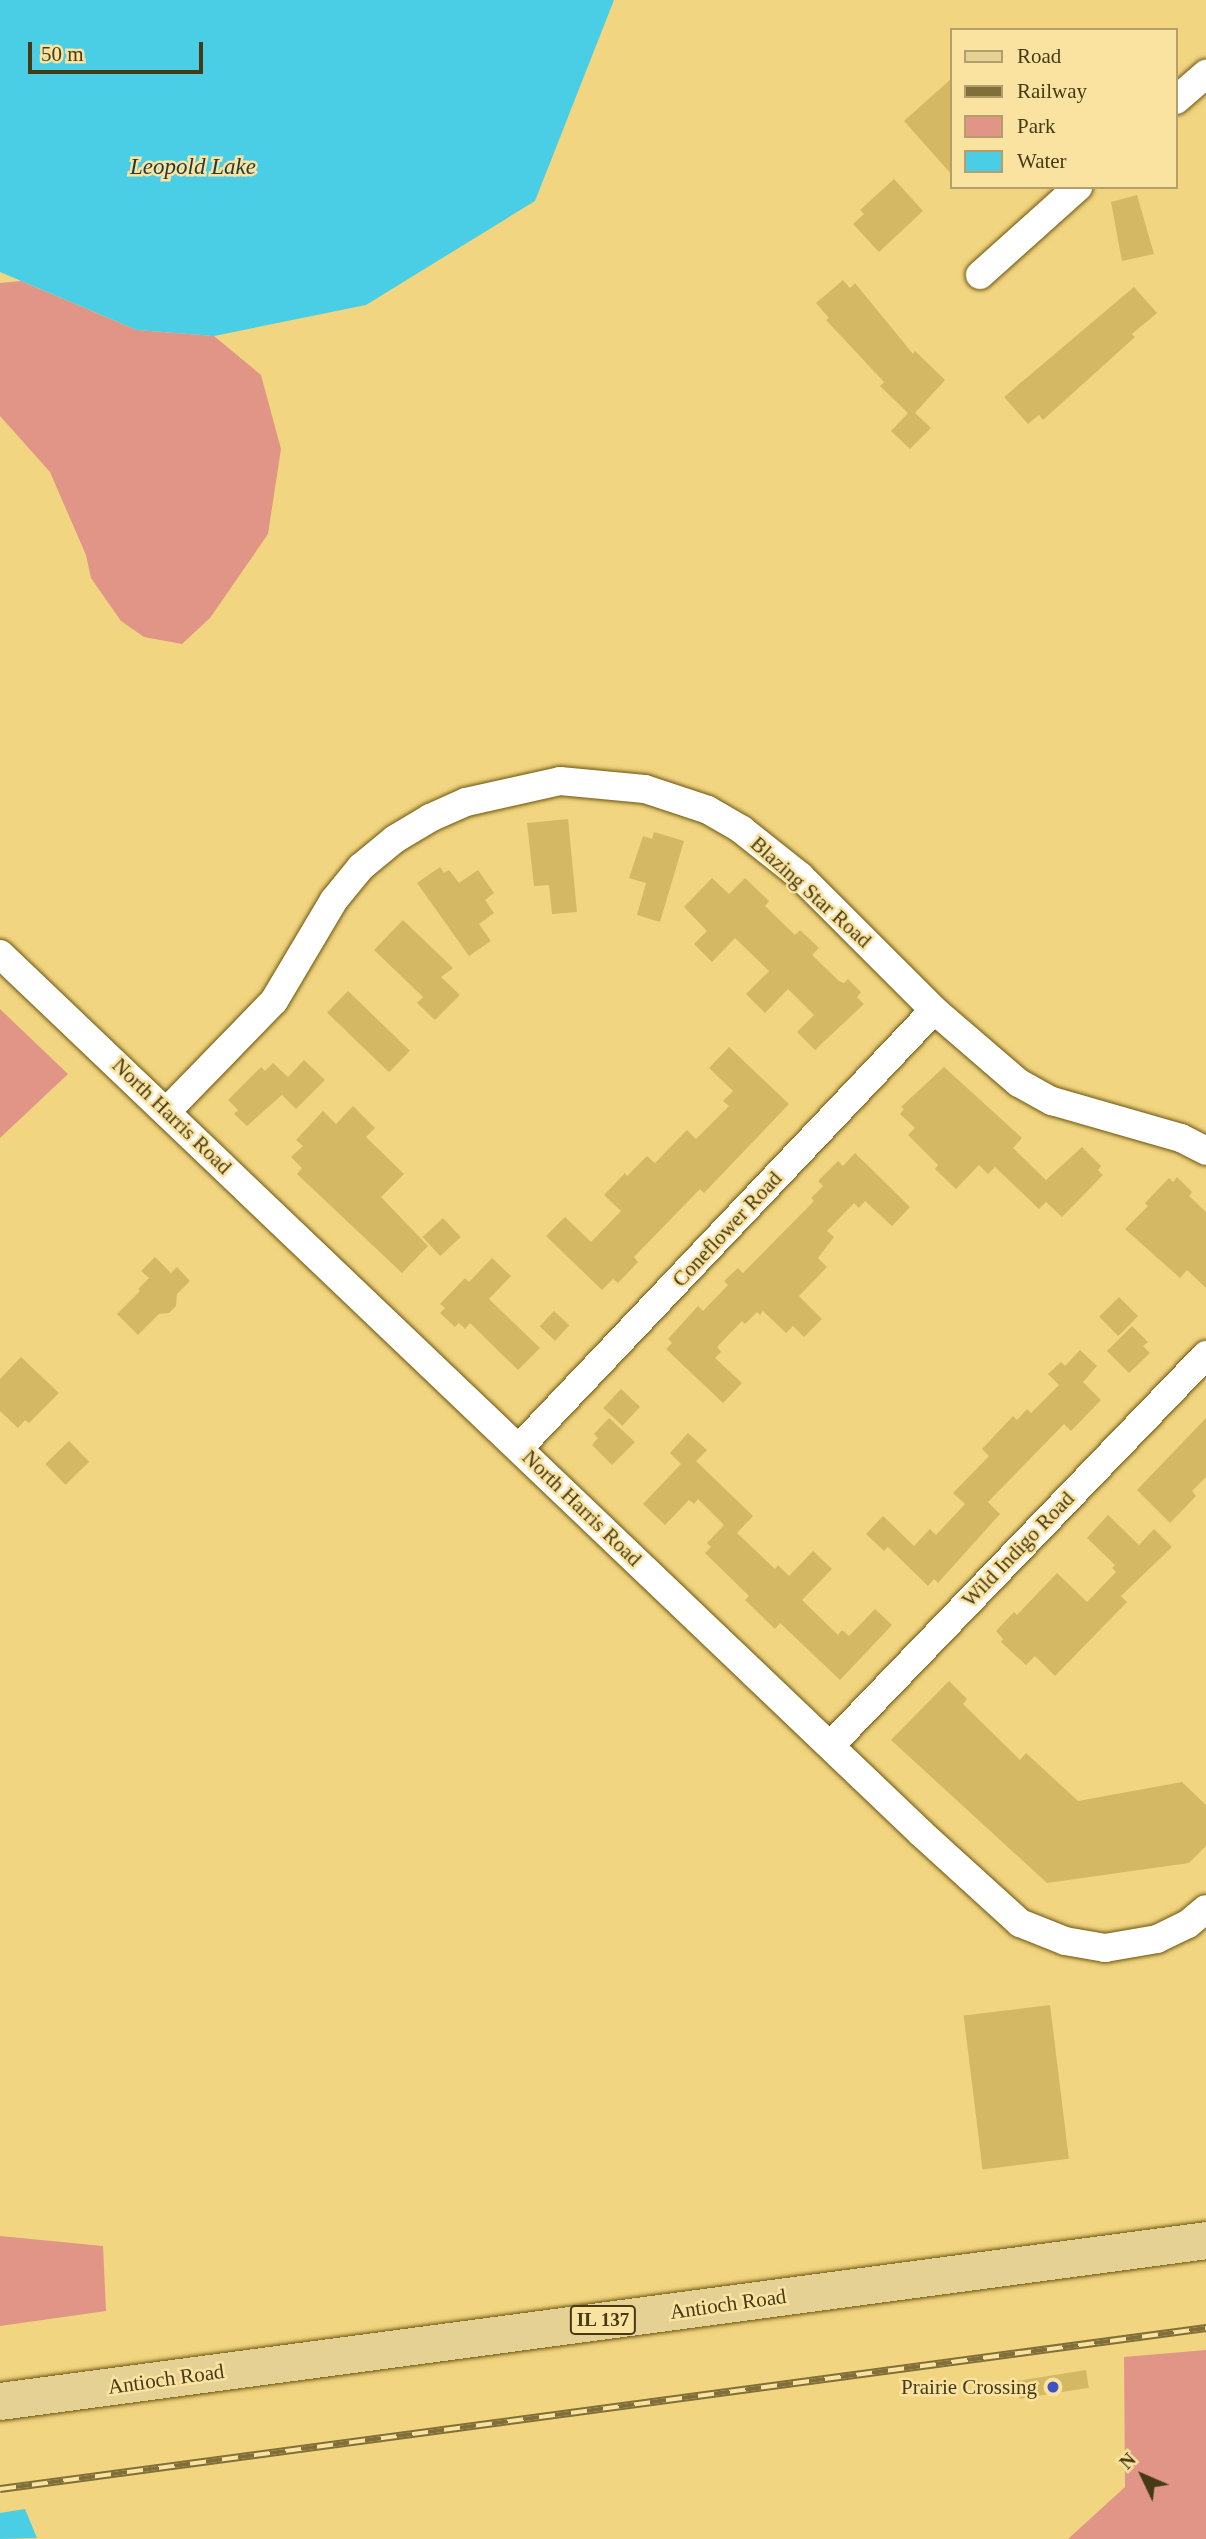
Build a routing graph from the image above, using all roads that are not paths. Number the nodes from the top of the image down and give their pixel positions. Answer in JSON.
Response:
{"nodes":[{"id":1,"x":1206,"y":74,"type":"edge"},
{"id":2,"x":1178,"y":98,"type":"edge"},
{"id":3,"x":1076,"y":189,"type":"edge"},
{"id":4,"x":980,"y":275,"type":"dead end"},
{"id":5,"x":0,"y":954,"type":"edge"},
{"id":6,"x":934,"y":1010,"type":"junction"},
{"id":7,"x":167,"y":1111,"type":"junction"},
{"id":8,"x":1206,"y":1151,"type":"edge"},
{"id":9,"x":1206,"y":1355,"type":"edge"},
{"id":10,"x":519,"y":1448,"type":"junction"},
{"id":11,"x":831,"y":1745,"type":"junction"},
{"id":12,"x":1206,"y":1909,"type":"edge"},
{"id":13,"x":1206,"y":2240,"type":"edge"},
{"id":14,"x":0,"y":2401,"type":"edge"}],
"edges":[{"from":1,"to":2,"type":"street"},
{"from":3,"to":4,"type":"street"},
{"from":5,"to":7,"type":"street","name":"North Harris Road"},
{"from":6,"to":7,"type":"street","name":"Blazing Star Road"},
{"from":6,"to":8,"type":"street","name":"Blazing Star Road"},
{"from":6,"to":10,"type":"street","name":"Coneflower Road"},
{"from":7,"to":10,"type":"street","name":"North Harris Road"},
{"from":9,"to":11,"type":"street","name":"Wild Indigo Road"},
{"from":10,"to":11,"type":"street","name":"North Harris Road"},
{"from":11,"to":12,"type":"street","name":"North Harris Road"},
{"from":13,"to":14,"type":"main road","name":"Antioch Road","number":"IL 137"}]}
